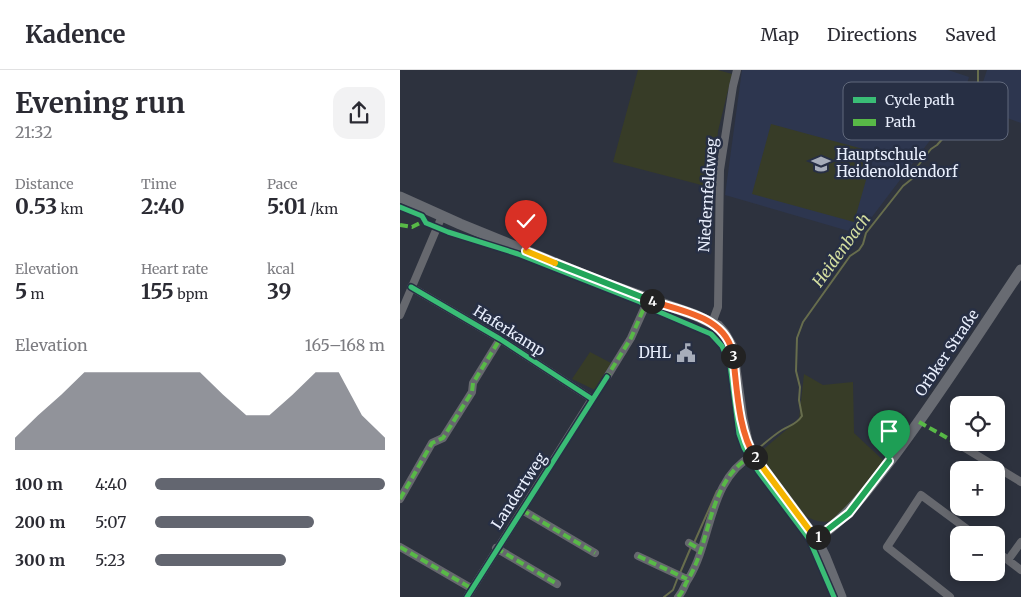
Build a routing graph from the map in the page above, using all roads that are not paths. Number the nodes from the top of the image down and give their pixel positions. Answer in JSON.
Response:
{"nodes":[{"id":1,"x":737,"y":70,"type":"edge"},
{"id":2,"x":400,"y":197,"type":"edge"},
{"id":3,"x":442,"y":216,"type":"junction"},
{"id":4,"x":1021,"y":270,"type":"edge"},
{"id":5,"x":411,"y":287,"type":"junction"},
{"id":6,"x":648,"y":300,"type":"junction"},
{"id":7,"x":400,"y":315,"type":"edge"},
{"id":8,"x":712,"y":323,"type":"junction"},
{"id":9,"x":500,"y":339,"type":"junction"},
{"id":10,"x":607,"y":377,"type":"dead end"},
{"id":11,"x":592,"y":399,"type":"joint"},
{"id":12,"x":970,"y":451,"type":"edge"},
{"id":13,"x":754,"y":455,"type":"junction"},
{"id":14,"x":1021,"y":482,"type":"edge"},
{"id":15,"x":400,"y":499,"type":"edge"},
{"id":16,"x":522,"y":510,"type":"junction"},
{"id":17,"x":963,"y":526,"type":"edge"},
{"id":18,"x":816,"y":539,"type":"junction"},
{"id":19,"x":1021,"y":542,"type":"edge"},
{"id":20,"x":691,"y":544,"type":"dead end"},
{"id":21,"x":400,"y":547,"type":"edge"},
{"id":22,"x":496,"y":548,"type":"junction"},
{"id":23,"x":701,"y":550,"type":"junction"},
{"id":24,"x":595,"y":553,"type":"dead end"},
{"id":25,"x":638,"y":556,"type":"dead end"},
{"id":26,"x":1005,"y":558,"type":"edge"},
{"id":27,"x":1008,"y":560,"type":"junction"},
{"id":28,"x":1021,"y":570,"type":"edge"},
{"id":29,"x":682,"y":577,"type":"junction"},
{"id":30,"x":557,"y":584,"type":"dead end"},
{"id":31,"x":471,"y":588,"type":"junction"},
{"id":32,"x":680,"y":596,"type":"edge"},
{"id":33,"x":467,"y":597,"type":"edge"},
{"id":34,"x":841,"y":597,"type":"edge"},
{"id":35,"x":950,"y":597,"type":"edge"}],
"edges":[{"from":1,"to":8,"type":"street","name":"Niedernfeldweg"},
{"from":2,"to":3,"type":"main road"},
{"from":3,"to":5,"type":"street"},
{"from":3,"to":6,"type":"main road"},
{"from":4,"to":18,"type":"main road","name":"Orbker Straße"},
{"from":5,"to":7,"type":"street"},
{"from":5,"to":9,"type":"street","name":"Haferkamp"},
{"from":6,"to":8,"type":"main road"},
{"from":6,"to":10,"type":"street"},
{"from":8,"to":13,"type":"main road"},
{"from":9,"to":11,"type":"street","name":"Haferkamp"},
{"from":9,"to":15,"type":"street"},
{"from":11,"to":16,"type":"street","name":"Landertweg"},
{"from":12,"to":14,"type":"street"},
{"from":13,"to":18,"type":"main road"},
{"from":13,"to":23,"type":"street"},
{"from":16,"to":22,"type":"street","name":"Landertweg"},
{"from":16,"to":24,"type":"street","name":"Landertweg"},
{"from":17,"to":35,"type":"street"},
{"from":18,"to":34,"type":"main road"},
{"from":19,"to":27,"type":"street"},
{"from":20,"to":23,"type":"street"},
{"from":21,"to":31,"type":"street"},
{"from":22,"to":30,"type":"street","name":"Landertweg"},
{"from":22,"to":31,"type":"street","name":"Landertweg"},
{"from":23,"to":29,"type":"street"},
{"from":25,"to":29,"type":"street"},
{"from":26,"to":27,"type":"street"},
{"from":27,"to":28,"type":"street"},
{"from":29,"to":32,"type":"street"},
{"from":31,"to":33,"type":"street","name":"Landertweg"}]}
